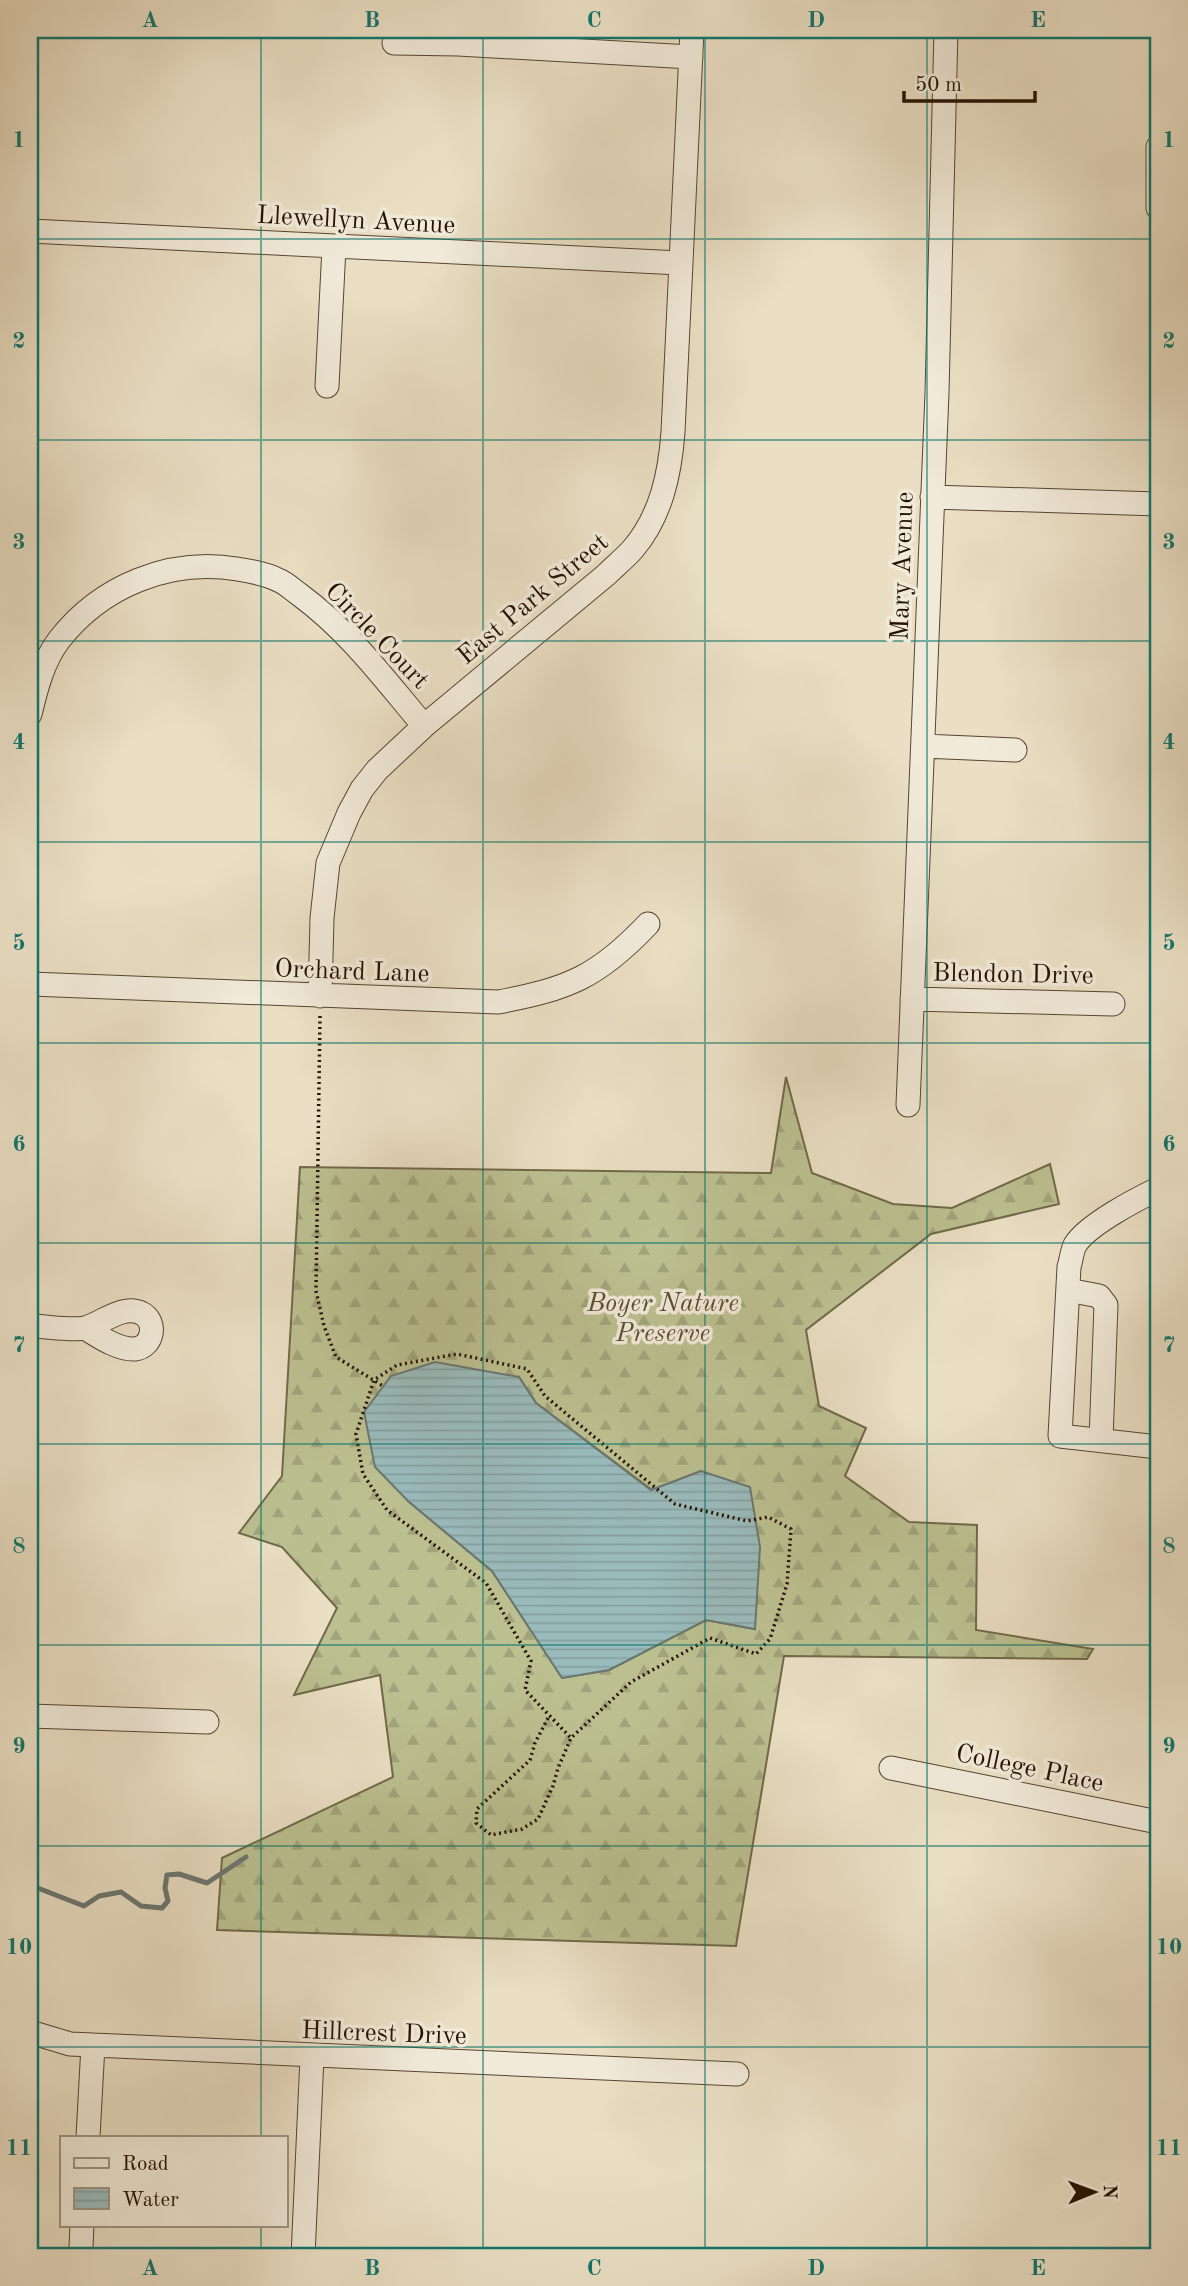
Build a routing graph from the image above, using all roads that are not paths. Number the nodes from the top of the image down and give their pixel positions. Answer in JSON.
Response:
{"nodes":[{"id":1,"x":692,"y":30,"type":"edge"},
{"id":2,"x":946,"y":30,"type":"edge"},
{"id":3,"x":394,"y":43,"type":"dead end"},
{"id":4,"x":691,"y":57,"type":"junction"},
{"id":5,"x":1158,"y":147,"type":"edge"},
{"id":6,"x":1158,"y":208,"type":"edge"},
{"id":7,"x":30,"y":231,"type":"edge"},
{"id":8,"x":334,"y":247,"type":"junction"},
{"id":9,"x":680,"y":263,"type":"junction"},
{"id":10,"x":327,"y":386,"type":"dead end"},
{"id":11,"x":932,"y":497,"type":"junction"},
{"id":12,"x":1158,"y":504,"type":"edge"},
{"id":13,"x":30,"y":714,"type":"edge"},
{"id":14,"x":424,"y":726,"type":"junction"},
{"id":15,"x":923,"y":746,"type":"junction"},
{"id":16,"x":1015,"y":750,"type":"dead end"},
{"id":17,"x":648,"y":924,"type":"dead end"},
{"id":18,"x":30,"y":984,"type":"edge"},
{"id":19,"x":320,"y":996,"type":"junction"},
{"id":20,"x":912,"y":999,"type":"junction"},
{"id":21,"x":1113,"y":1004,"type":"dead end"},
{"id":22,"x":908,"y":1105,"type":"dead end"},
{"id":23,"x":1158,"y":1189,"type":"edge"},
{"id":24,"x":1068,"y":1290,"type":"junction"},
{"id":25,"x":30,"y":1326,"type":"edge"},
{"id":26,"x":85,"y":1328,"type":"dead end"},
{"id":27,"x":1101,"y":1440,"type":"junction"},
{"id":28,"x":1158,"y":1447,"type":"edge"},
{"id":29,"x":30,"y":1716,"type":"edge"},
{"id":30,"x":207,"y":1722,"type":"dead end"},
{"id":31,"x":891,"y":1768,"type":"dead end"},
{"id":32,"x":1158,"y":1822,"type":"edge"},
{"id":33,"x":30,"y":2032,"type":"edge"},
{"id":34,"x":93,"y":2045,"type":"junction"},
{"id":35,"x":312,"y":2057,"type":"junction"},
{"id":36,"x":737,"y":2074,"type":"dead end"},
{"id":37,"x":88,"y":2136,"type":"edge"},
{"id":38,"x":303,"y":2256,"type":"edge"}],
"edges":[{"from":1,"to":4,"type":"street","name":"East Park Street"},
{"from":2,"to":11,"type":"street","name":"Mary Avenue"},
{"from":3,"to":4,"type":"street"},
{"from":4,"to":9,"type":"street","name":"East Park Street"},
{"from":5,"to":6,"type":"street"},
{"from":7,"to":8,"type":"street","name":"Llewellyn Avenue"},
{"from":8,"to":9,"type":"street","name":"Llewellyn Avenue"},
{"from":8,"to":10,"type":"street"},
{"from":9,"to":14,"type":"street","name":"East Park Street"},
{"from":11,"to":12,"type":"street"},
{"from":11,"to":15,"type":"street","name":"Mary Avenue"},
{"from":13,"to":14,"type":"street","name":"Circle Court"},
{"from":14,"to":19,"type":"street","name":"East Park Street"},
{"from":15,"to":16,"type":"street"},
{"from":15,"to":20,"type":"street","name":"Mary Avenue"},
{"from":17,"to":19,"type":"street","name":"Orchard Lane"},
{"from":18,"to":19,"type":"street","name":"Orchard Lane"},
{"from":20,"to":21,"type":"street","name":"Blendon Drive"},
{"from":20,"to":22,"type":"street","name":"Mary Avenue"},
{"from":23,"to":24,"type":"street"},
{"from":24,"to":27,"type":"street"},
{"from":24,"to":27,"type":"street"},
{"from":25,"to":26,"type":"street"},
{"from":27,"to":28,"type":"street"},
{"from":29,"to":30,"type":"street"},
{"from":31,"to":32,"type":"street","name":"College Place"},
{"from":33,"to":34,"type":"street","name":"Hillcrest Drive"},
{"from":34,"to":35,"type":"street","name":"Hillcrest Drive"},
{"from":34,"to":37,"type":"street"},
{"from":35,"to":36,"type":"street","name":"Hillcrest Drive"},
{"from":35,"to":38,"type":"street"}]}
